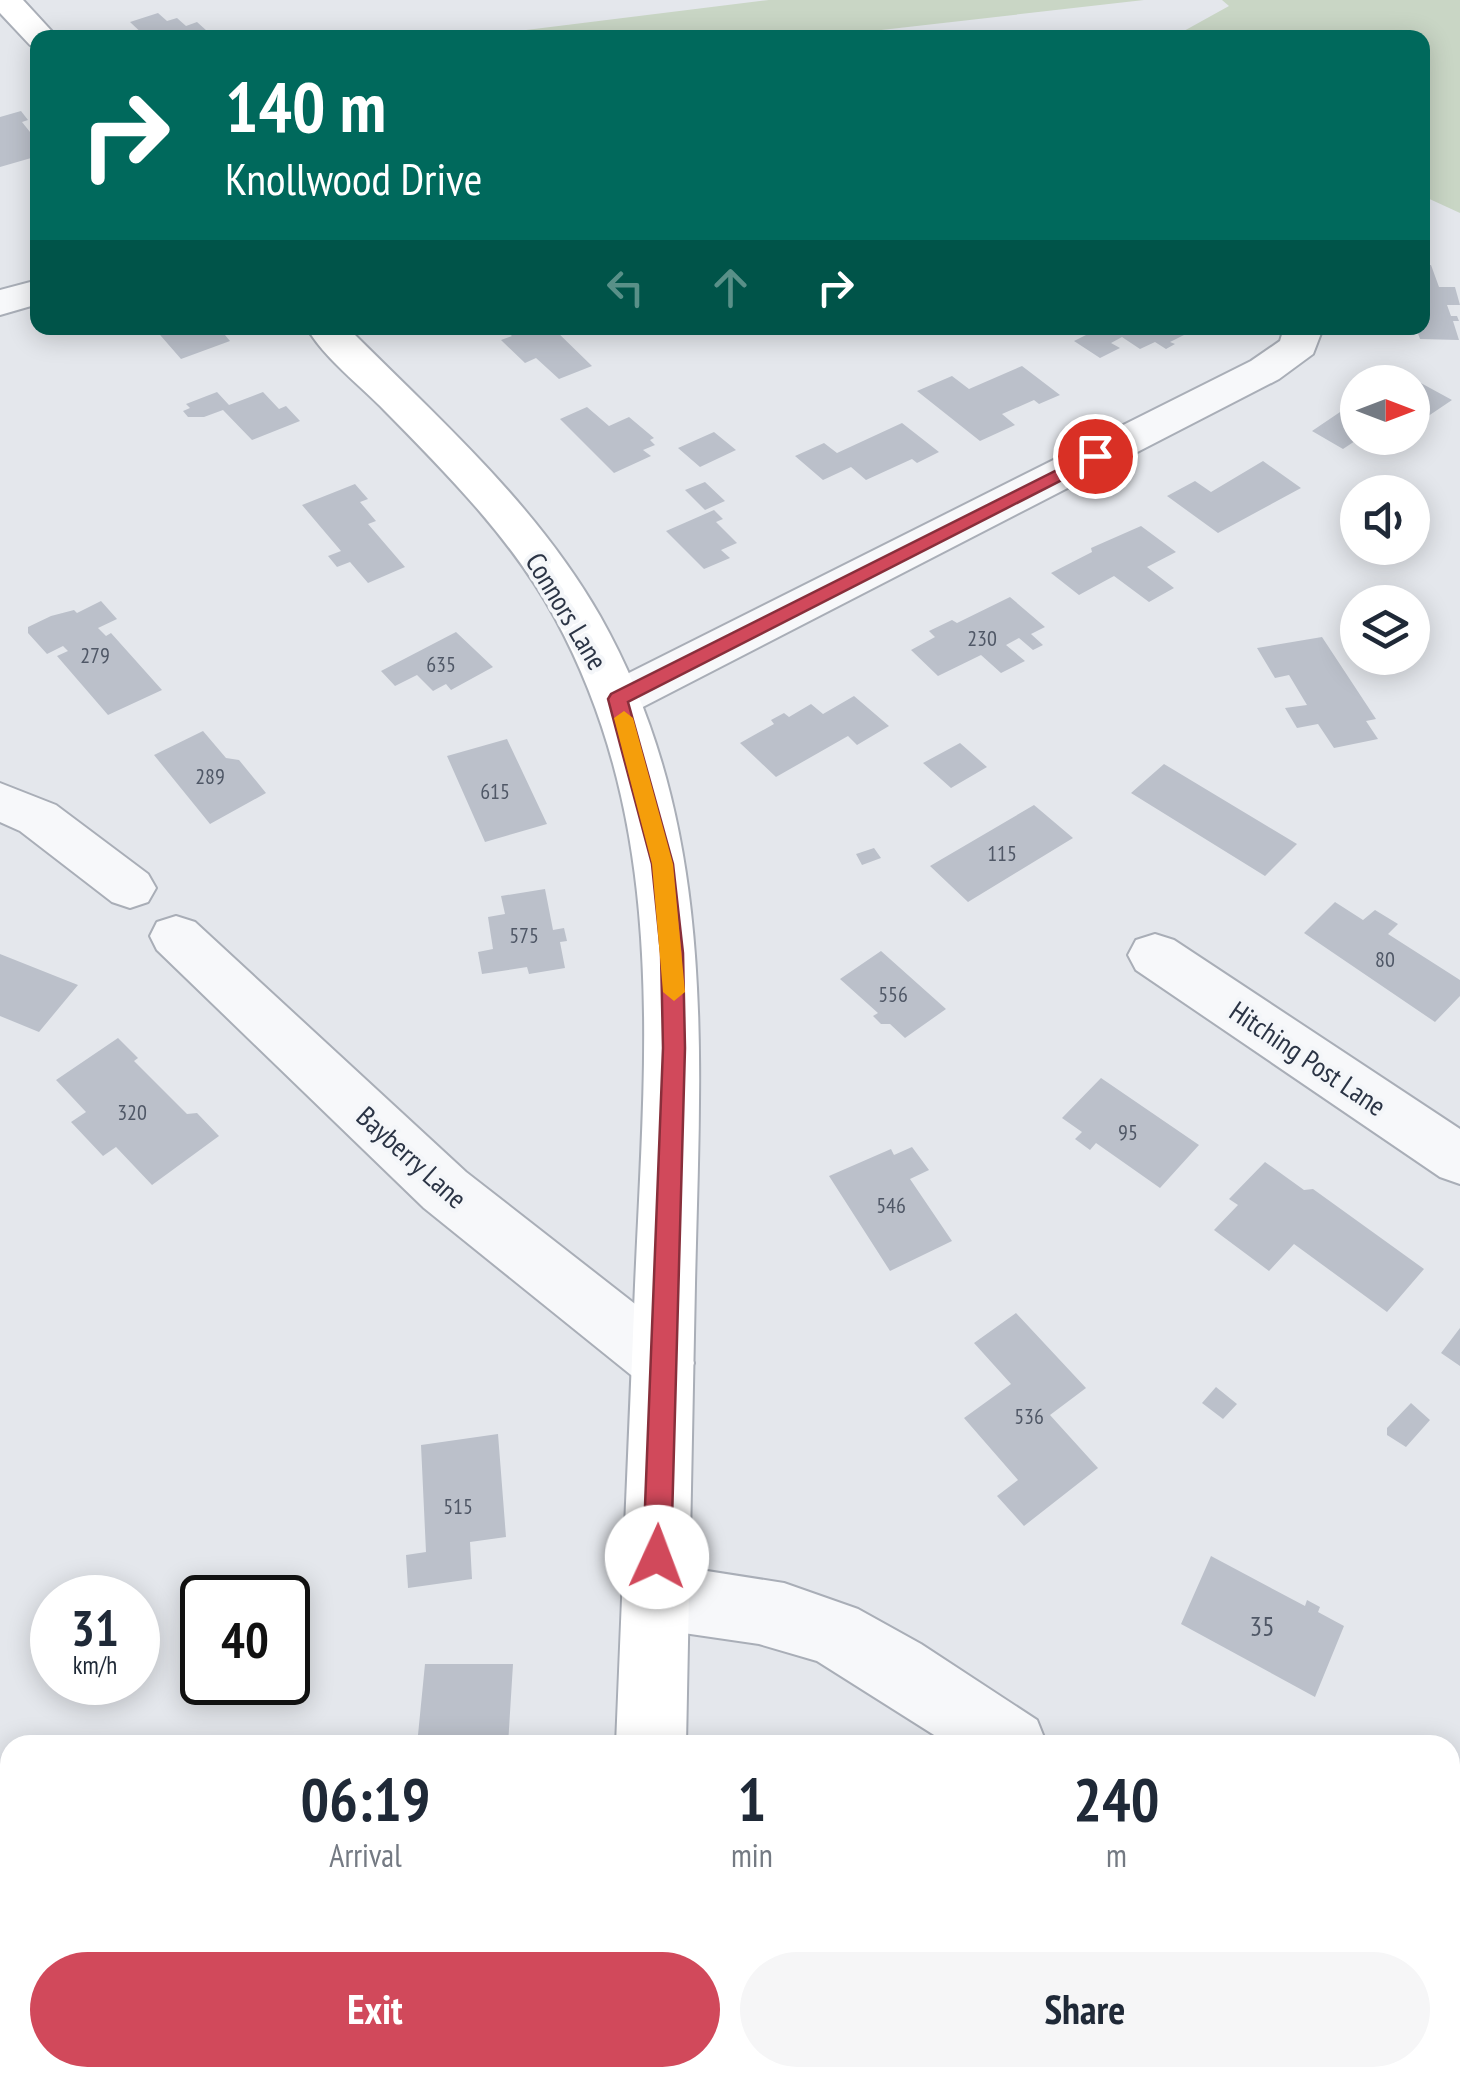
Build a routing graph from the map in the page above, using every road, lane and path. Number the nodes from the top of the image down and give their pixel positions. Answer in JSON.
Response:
{"nodes":[{"id":1,"x":5,"y":0,"type":"edge"},
{"id":2,"x":34,"y":30,"type":"edge"},
{"id":3,"x":30,"y":294,"type":"edge"},
{"id":4,"x":0,"y":303,"type":"edge"},
{"id":5,"x":333,"y":335,"type":"edge"},
{"id":6,"x":1302,"y":335,"type":"edge"},
{"id":7,"x":618,"y":699,"type":"junction"},
{"id":8,"x":0,"y":801,"type":"edge"},
{"id":9,"x":130,"y":888,"type":"dead end"},
{"id":10,"x":176,"y":936,"type":"dead end"},
{"id":11,"x":1155,"y":955,"type":"dead end"},
{"id":12,"x":1460,"y":1160,"type":"edge"},
{"id":13,"x":663,"y":1363,"type":"junction"},
{"id":14,"x":656,"y":1596,"type":"junction"},
{"id":15,"x":651,"y":1735,"type":"edge"},
{"id":16,"x":997,"y":1735,"type":"edge"}],
"edges":[{"from":1,"to":2,"type":"street"},
{"from":3,"to":4,"type":"street"},
{"from":5,"to":7,"type":"street","name":"Connors Lane"},
{"from":6,"to":7,"type":"street"},
{"from":7,"to":13,"type":"street","name":"Connors Lane"},
{"from":8,"to":9,"type":"street"},
{"from":10,"to":13,"type":"street","name":"Bayberry Lane"},
{"from":11,"to":12,"type":"street","name":"Hitching Post Lane"},
{"from":13,"to":14,"type":"street","name":"Connors Lane"},
{"from":14,"to":15,"type":"street","name":"Connors Lane"},
{"from":14,"to":16,"type":"street"}]}
